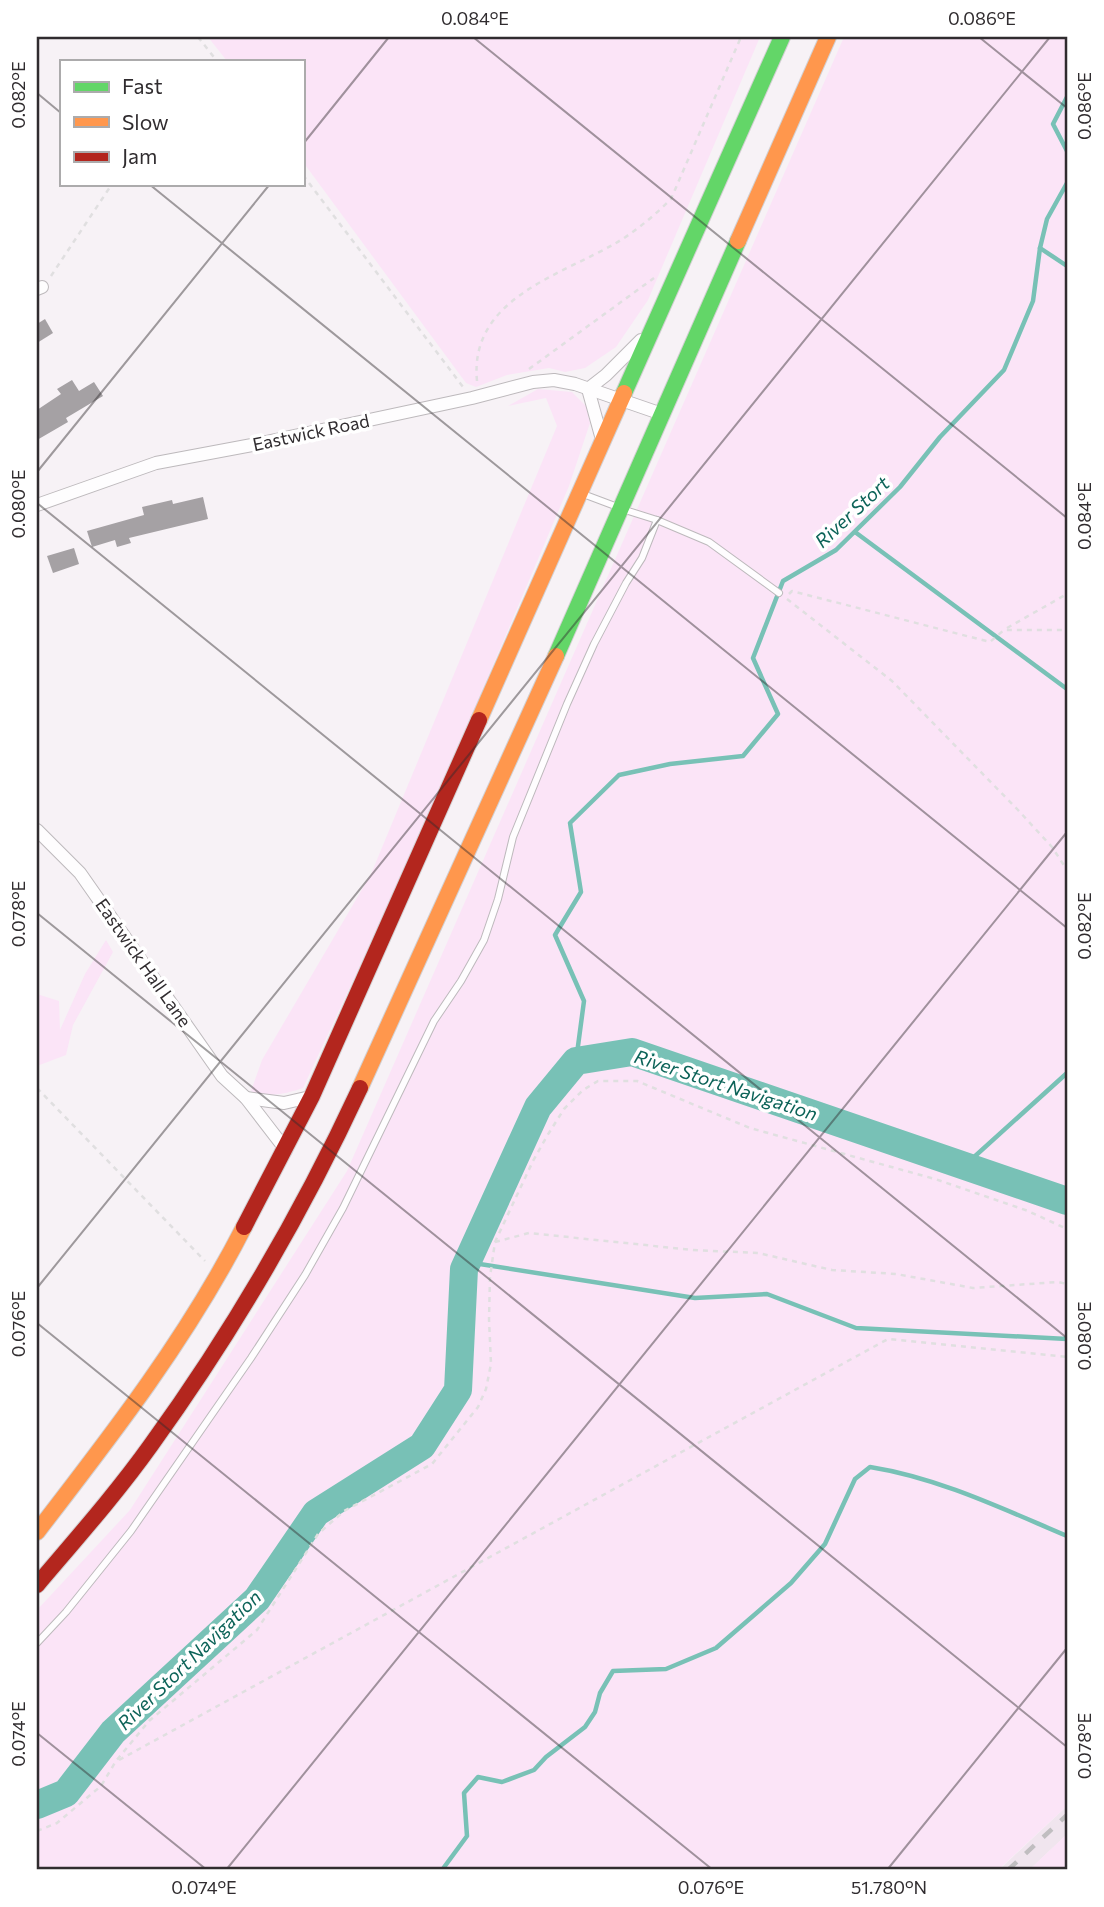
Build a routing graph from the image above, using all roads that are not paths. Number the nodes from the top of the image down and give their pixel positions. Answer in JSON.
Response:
{"nodes":[{"id":1,"x":782,"y":37,"type":"edge"},
{"id":2,"x":828,"y":37,"type":"edge"},
{"id":3,"x":655,"y":325,"type":"junction"},
{"id":4,"x":588,"y":388,"type":"junction"},
{"id":5,"x":622,"y":400,"type":"junction"},
{"id":6,"x":662,"y":414,"type":"junction"},
{"id":7,"x":602,"y":444,"type":"junction"},
{"id":8,"x":580,"y":493,"type":"junction"},
{"id":9,"x":37,"y":505,"type":"edge"},
{"id":10,"x":620,"y":508,"type":"junction"},
{"id":11,"x":657,"y":520,"type":"junction"},
{"id":12,"x":783,"y":594,"type":"road end"},
{"id":13,"x":37,"y":830,"type":"edge"},
{"id":14,"x":312,"y":1096,"type":"junction"},
{"id":15,"x":246,"y":1098,"type":"junction"},
{"id":16,"x":286,"y":1150,"type":"junction"},
{"id":17,"x":37,"y":1532,"type":"edge"},
{"id":18,"x":37,"y":1585,"type":"edge"},
{"id":19,"x":37,"y":1643,"type":"edge"}],
"edges":[{"from":1,"to":3,"type":"highway"},
{"from":2,"to":6,"type":"highway"},
{"from":3,"to":4,"type":"street"},
{"from":3,"to":5,"type":"highway"},
{"from":4,"to":5,"type":"street","name":"Eastwick Road"},
{"from":4,"to":7,"type":"street"},
{"from":4,"to":9,"type":"street","name":"Eastwick Road"},
{"from":5,"to":6,"type":"street","name":"Eastwick Road"},
{"from":5,"to":7,"type":"highway"},
{"from":6,"to":10,"type":"highway"},
{"from":7,"to":8,"type":"highway"},
{"from":8,"to":10,"type":"lane"},
{"from":8,"to":14,"type":"highway"},
{"from":10,"to":11,"type":"lane"},
{"from":10,"to":18,"type":"highway"},
{"from":11,"to":12,"type":"lane"},
{"from":11,"to":19,"type":"lane"},
{"from":13,"to":15,"type":"street","name":"Eastwick Hall Lane"},
{"from":14,"to":15,"type":"street"},
{"from":14,"to":16,"type":"highway"},
{"from":15,"to":16,"type":"street","name":"Eastwick Hall Lane"},
{"from":16,"to":17,"type":"highway"}]}
